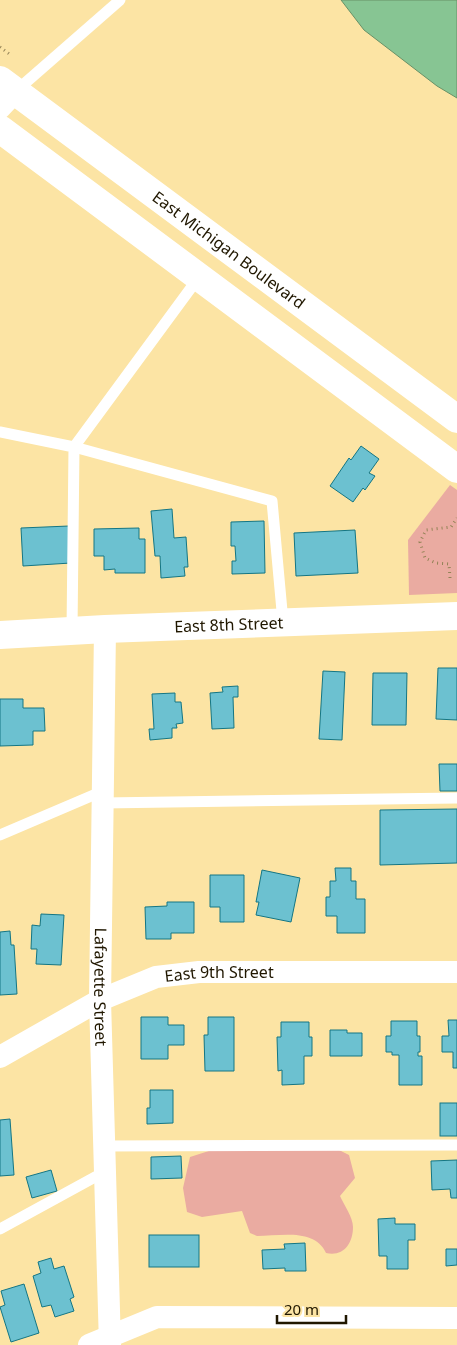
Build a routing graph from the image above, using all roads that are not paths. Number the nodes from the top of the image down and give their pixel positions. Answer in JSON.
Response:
{"nodes":[{"id":1,"x":120,"y":0,"type":"edge"},
{"id":2,"x":5,"y":93,"type":"edge"},
{"id":3,"x":0,"y":129,"type":"edge"},
{"id":4,"x":199,"y":277,"type":"junction"},
{"id":5,"x":457,"y":420,"type":"edge"},
{"id":6,"x":0,"y":432,"type":"edge"},
{"id":7,"x":74,"y":447,"type":"junction"},
{"id":8,"x":457,"y":468,"type":"edge"},
{"id":9,"x":457,"y":616,"type":"edge"},
{"id":10,"x":284,"y":622,"type":"junction"},
{"id":11,"x":105,"y":629,"type":"junction"},
{"id":12,"x":72,"y":630,"type":"junction"},
{"id":13,"x":0,"y":635,"type":"edge"},
{"id":14,"x":103,"y":797,"type":"junction"},
{"id":15,"x":457,"y":798,"type":"edge"},
{"id":16,"x":0,"y":835,"type":"edge"},
{"id":17,"x":457,"y":972,"type":"edge"},
{"id":18,"x":100,"y":1000,"type":"junction"},
{"id":19,"x":0,"y":1057,"type":"edge"},
{"id":20,"x":457,"y":1145,"type":"edge"},
{"id":21,"x":105,"y":1146,"type":"junction"},
{"id":22,"x":106,"y":1172,"type":"junction"},
{"id":23,"x":0,"y":1229,"type":"edge"},
{"id":24,"x":457,"y":1318,"type":"edge"},
{"id":25,"x":110,"y":1341,"type":"edge"},
{"id":26,"x":89,"y":1345,"type":"edge"}],
"edges":[{"from":1,"to":2,"type":"lane"},
{"from":2,"to":5,"type":"main road","name":"East Michigan Boulevard"},
{"from":3,"to":4,"type":"main road"},
{"from":4,"to":7,"type":"lane"},
{"from":4,"to":8,"type":"main road"},
{"from":6,"to":7,"type":"lane"},
{"from":7,"to":10,"type":"lane"},
{"from":7,"to":12,"type":"lane"},
{"from":9,"to":10,"type":"main road","name":"East 8th Street"},
{"from":10,"to":11,"type":"main road","name":"East 8th Street"},
{"from":11,"to":12,"type":"main road","name":"East 8th Street"},
{"from":11,"to":14,"type":"street","name":"Lafayette Street"},
{"from":12,"to":13,"type":"main road","name":"East 8th Street"},
{"from":14,"to":15,"type":"lane"},
{"from":14,"to":16,"type":"lane"},
{"from":14,"to":18,"type":"street","name":"Lafayette Street"},
{"from":17,"to":18,"type":"street","name":"East 9th Street"},
{"from":18,"to":19,"type":"street","name":"East 9th Street"},
{"from":18,"to":21,"type":"street","name":"Lafayette Street"},
{"from":20,"to":21,"type":"lane"},
{"from":21,"to":22,"type":"street","name":"Lafayette Street"},
{"from":22,"to":23,"type":"lane"},
{"from":22,"to":25,"type":"street","name":"Lafayette Street"},
{"from":24,"to":25,"type":"street"},
{"from":25,"to":26,"type":"street"}]}
